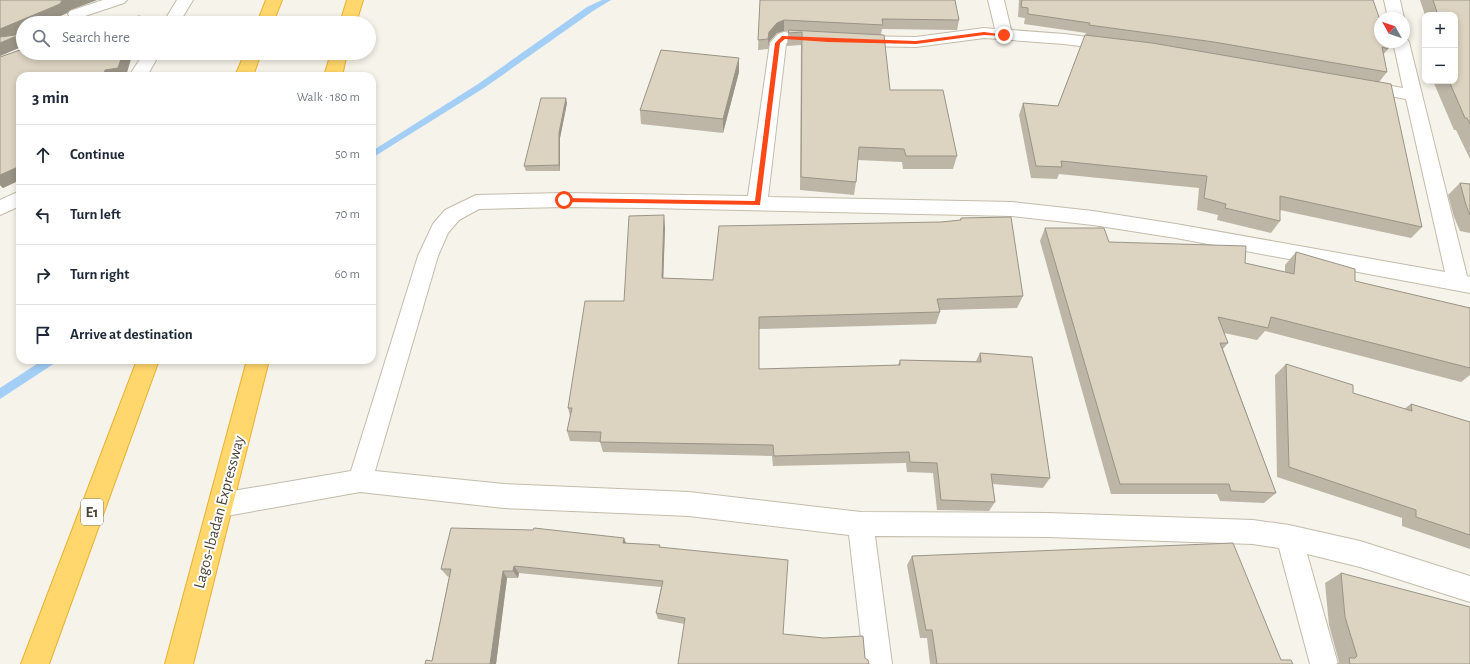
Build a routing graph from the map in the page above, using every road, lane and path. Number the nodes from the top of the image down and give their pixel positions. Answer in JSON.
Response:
{"nodes":[{"id":1,"x":119,"y":0,"type":"edge"},
{"id":2,"x":184,"y":0,"type":"edge"},
{"id":3,"x":274,"y":0,"type":"edge"},
{"id":4,"x":355,"y":0,"type":"edge"},
{"id":5,"x":996,"y":0,"type":"edge"},
{"id":6,"x":1392,"y":0,"type":"edge"},
{"id":7,"x":1395,"y":12,"type":"edge"},
{"id":8,"x":76,"y":14,"type":"dead end"},
{"id":9,"x":175,"y":16,"type":"edge"},
{"id":10,"x":268,"y":16,"type":"edge"},
{"id":11,"x":350,"y":16,"type":"edge"},
{"id":12,"x":1004,"y":35,"type":"junction"},
{"id":13,"x":1124,"y":46,"type":"edge"},
{"id":14,"x":1402,"y":48,"type":"edge"},
{"id":15,"x":148,"y":60,"type":"edge"},
{"id":16,"x":250,"y":60,"type":"edge"},
{"id":17,"x":337,"y":60,"type":"edge"},
{"id":18,"x":140,"y":72,"type":"edge"},
{"id":19,"x":246,"y":72,"type":"edge"},
{"id":20,"x":334,"y":72,"type":"edge"},
{"id":21,"x":1351,"y":84,"type":"edge"},
{"id":22,"x":1413,"y":95,"type":"junction"},
{"id":23,"x":16,"y":200,"type":"edge"},
{"id":24,"x":758,"y":203,"type":"junction"},
{"id":25,"x":0,"y":208,"type":"edge"},
{"id":26,"x":1464,"y":284,"type":"edge"},
{"id":27,"x":147,"y":364,"type":"edge"},
{"id":28,"x":257,"y":364,"type":"edge"},
{"id":29,"x":360,"y":481,"type":"junction"},
{"id":30,"x":221,"y":505,"type":"junction"},
{"id":31,"x":861,"y":524,"type":"junction"},
{"id":32,"x":1289,"y":537,"type":"junction"},
{"id":33,"x":1470,"y":589,"type":"edge"},
{"id":34,"x":36,"y":664,"type":"edge"},
{"id":35,"x":179,"y":664,"type":"edge"},
{"id":36,"x":878,"y":664,"type":"edge"},
{"id":37,"x":1324,"y":664,"type":"edge"}],
"edges":[{"from":1,"to":8,"type":"street"},
{"from":2,"to":9,"type":"street"},
{"from":3,"to":10,"type":"highway"},
{"from":4,"to":11,"type":"highway"},
{"from":5,"to":12,"type":"street"},
{"from":6,"to":7,"type":"street"},
{"from":12,"to":13,"type":"street"},
{"from":12,"to":24,"type":"street"},
{"from":14,"to":22,"type":"street"},
{"from":15,"to":18,"type":"street"},
{"from":16,"to":19,"type":"highway"},
{"from":17,"to":20,"type":"highway"},
{"from":21,"to":22,"type":"street"},
{"from":22,"to":26,"type":"street"},
{"from":23,"to":25,"type":"street"},
{"from":24,"to":26,"type":"street"},
{"from":24,"to":29,"type":"street"},
{"from":27,"to":34,"type":"highway","number":"E1"},
{"from":28,"to":30,"type":"highway","name":"Lagos-Ibadan Expressway"},
{"from":29,"to":30,"type":"street"},
{"from":29,"to":31,"type":"street"},
{"from":30,"to":35,"type":"highway","name":"Lagos-Ibadan Expressway"},
{"from":31,"to":32,"type":"street"},
{"from":31,"to":36,"type":"street"},
{"from":32,"to":33,"type":"street"},
{"from":32,"to":37,"type":"street"}]}
